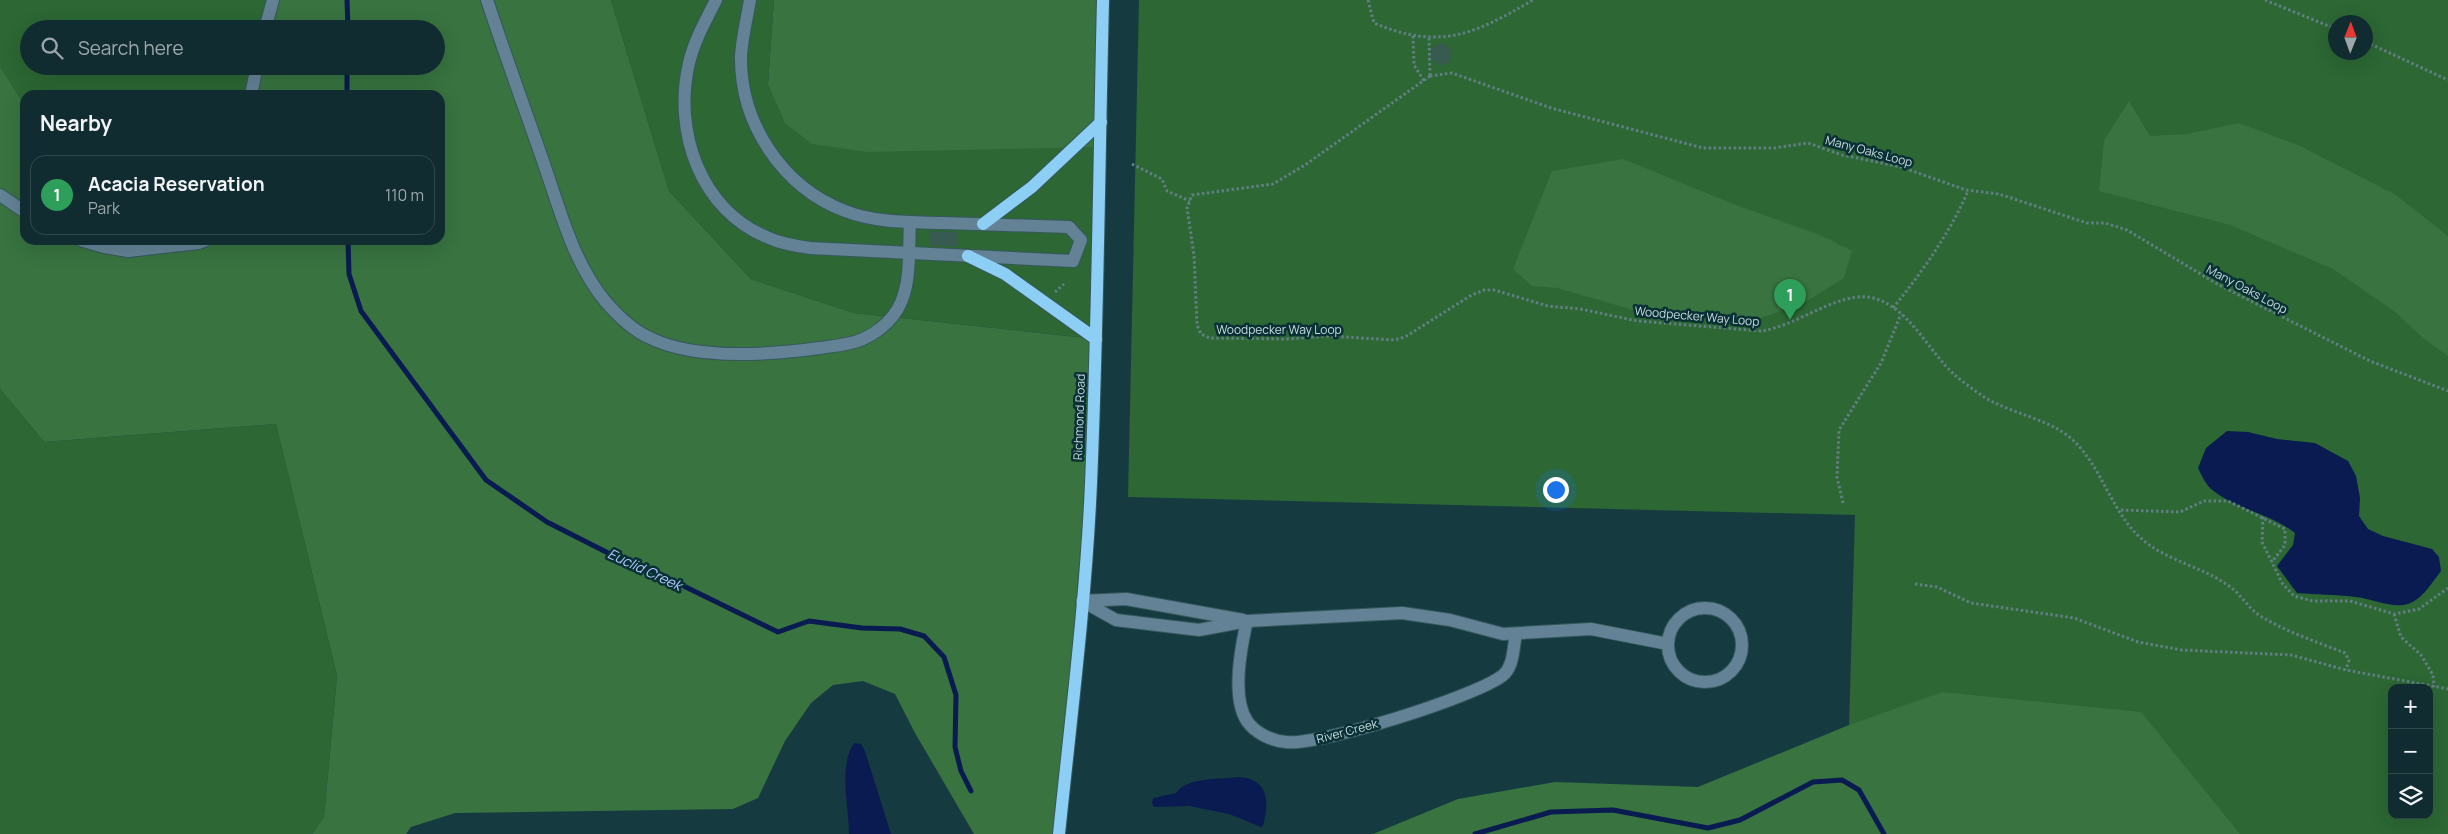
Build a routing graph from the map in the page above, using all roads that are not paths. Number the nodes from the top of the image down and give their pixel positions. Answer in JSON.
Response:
{"nodes":[{"id":1,"x":273,"y":0,"type":"edge"},
{"id":2,"x":487,"y":0,"type":"edge"},
{"id":3,"x":716,"y":0,"type":"edge"},
{"id":4,"x":750,"y":0,"type":"edge"},
{"id":5,"x":1103,"y":0,"type":"edge"},
{"id":6,"x":267,"y":20,"type":"edge"},
{"id":7,"x":255,"y":75,"type":"edge"},
{"id":8,"x":252,"y":90,"type":"edge"},
{"id":9,"x":1101,"y":122,"type":"junction"},
{"id":10,"x":0,"y":194,"type":"edge"},
{"id":11,"x":20,"y":208,"type":"edge"},
{"id":12,"x":910,"y":222,"type":"junction"},
{"id":13,"x":983,"y":224,"type":"junction"},
{"id":14,"x":97,"y":245,"type":"edge"},
{"id":15,"x":181,"y":245,"type":"edge"},
{"id":16,"x":908,"y":253,"type":"junction"},
{"id":17,"x":968,"y":256,"type":"junction"},
{"id":18,"x":1096,"y":339,"type":"junction"},
{"id":19,"x":1082,"y":601,"type":"junction"},
{"id":20,"x":1247,"y":621,"type":"junction"},
{"id":21,"x":1516,"y":634,"type":"junction"},
{"id":22,"x":1668,"y":644,"type":"junction"},
{"id":23,"x":1059,"y":834,"type":"edge"}],
"edges":[{"from":1,"to":6,"type":"street"},
{"from":2,"to":16,"type":"street"},
{"from":3,"to":16,"type":"street"},
{"from":4,"to":12,"type":"street"},
{"from":5,"to":9,"type":"main road","name":"Richmond Road"},
{"from":7,"to":8,"type":"street"},
{"from":9,"to":13,"type":"main road"},
{"from":9,"to":18,"type":"main road","name":"Richmond Road"},
{"from":10,"to":11,"type":"street"},
{"from":12,"to":13,"type":"street"},
{"from":12,"to":16,"type":"street"},
{"from":13,"to":17,"type":"street"},
{"from":14,"to":15,"type":"street"},
{"from":16,"to":17,"type":"street"},
{"from":17,"to":18,"type":"main road"},
{"from":18,"to":19,"type":"main road","name":"Richmond Road"},
{"from":19,"to":20,"type":"street"},
{"from":19,"to":20,"type":"street"},
{"from":19,"to":23,"type":"main road","name":"Richmond Road"},
{"from":20,"to":21,"type":"street"},
{"from":20,"to":21,"type":"street","name":"River Creek"},
{"from":21,"to":22,"type":"street"},
{"from":22,"to":22,"type":"street"}]}
